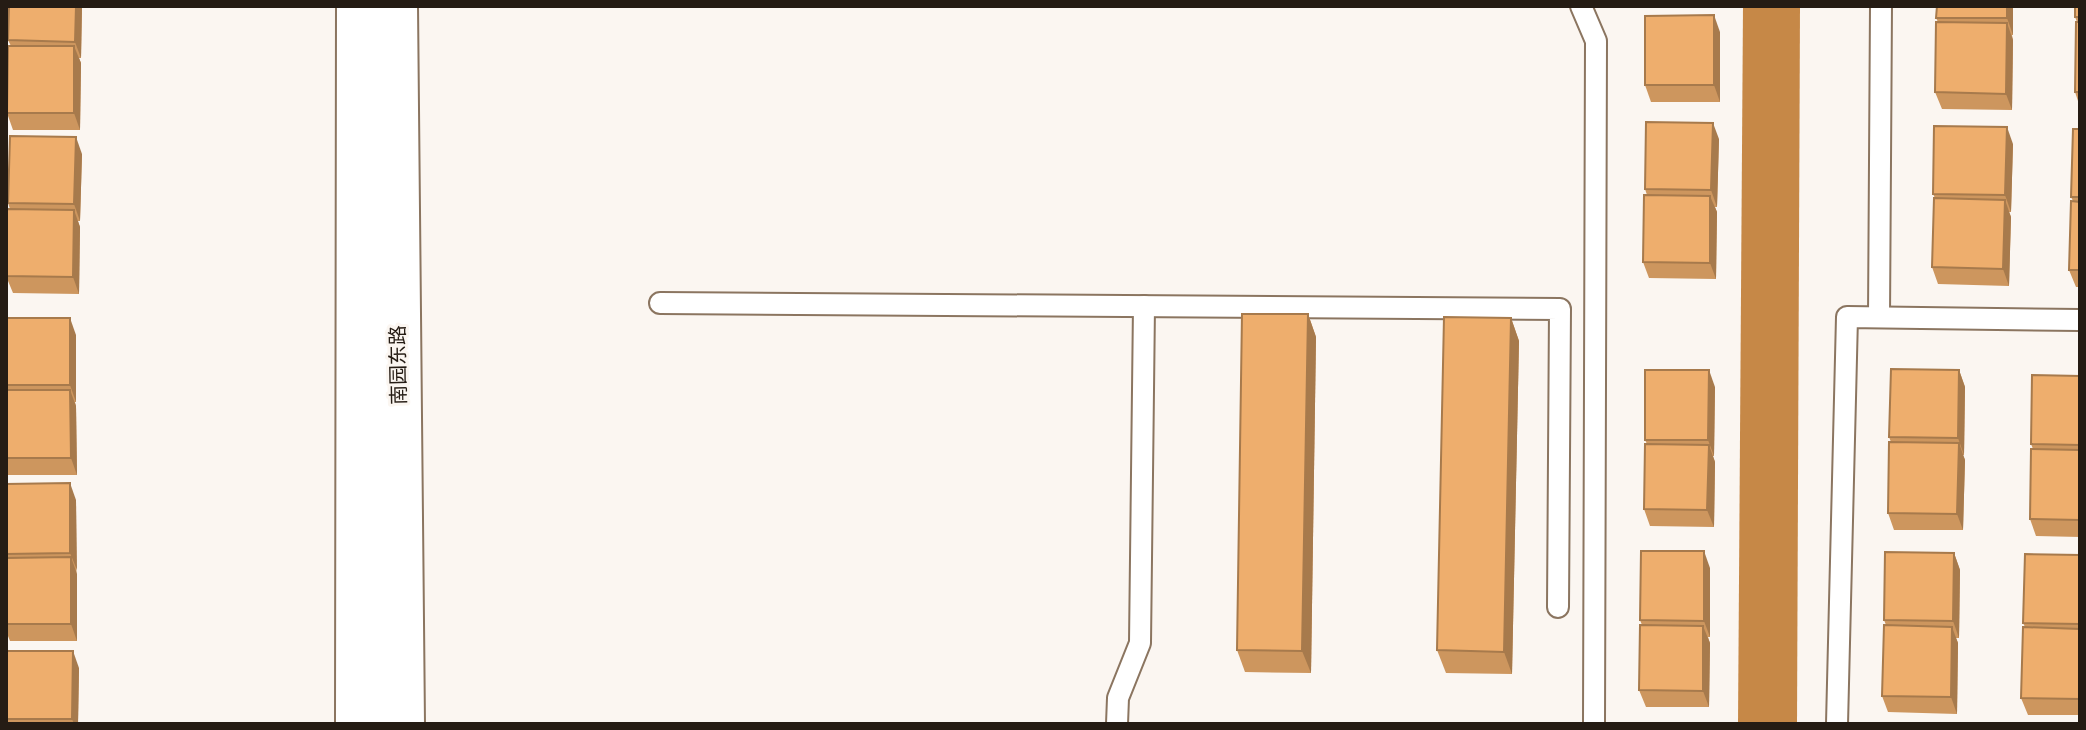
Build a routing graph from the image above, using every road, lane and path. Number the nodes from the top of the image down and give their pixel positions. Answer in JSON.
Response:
{"nodes":[{"id":1,"x":359,"y":6,"type":"edge"},
{"id":2,"x":395,"y":6,"type":"edge"},
{"id":3,"x":1581,"y":6,"type":"edge"},
{"id":4,"x":1881,"y":6,"type":"edge"},
{"id":5,"x":660,"y":303,"type":"dead end"},
{"id":6,"x":1144,"y":306,"type":"junction"},
{"id":7,"x":1879,"y":317,"type":"junction"},
{"id":8,"x":2080,"y":320,"type":"edge"},
{"id":9,"x":1558,"y":607,"type":"dead end"},
{"id":10,"x":358,"y":724,"type":"edge"},
{"id":11,"x":402,"y":724,"type":"edge"},
{"id":12,"x":1117,"y":724,"type":"edge"},
{"id":13,"x":1594,"y":724,"type":"edge"},
{"id":14,"x":1837,"y":724,"type":"edge"}],
"edges":[{"from":1,"to":10,"type":"main road","name":"南园东路"},
{"from":2,"to":11,"type":"main road","name":"南园东路"},
{"from":3,"to":13,"type":"lane"},
{"from":4,"to":7,"type":"lane"},
{"from":5,"to":6,"type":"lane"},
{"from":6,"to":9,"type":"lane"},
{"from":6,"to":12,"type":"lane"},
{"from":7,"to":8,"type":"lane"},
{"from":7,"to":14,"type":"lane"}]}
